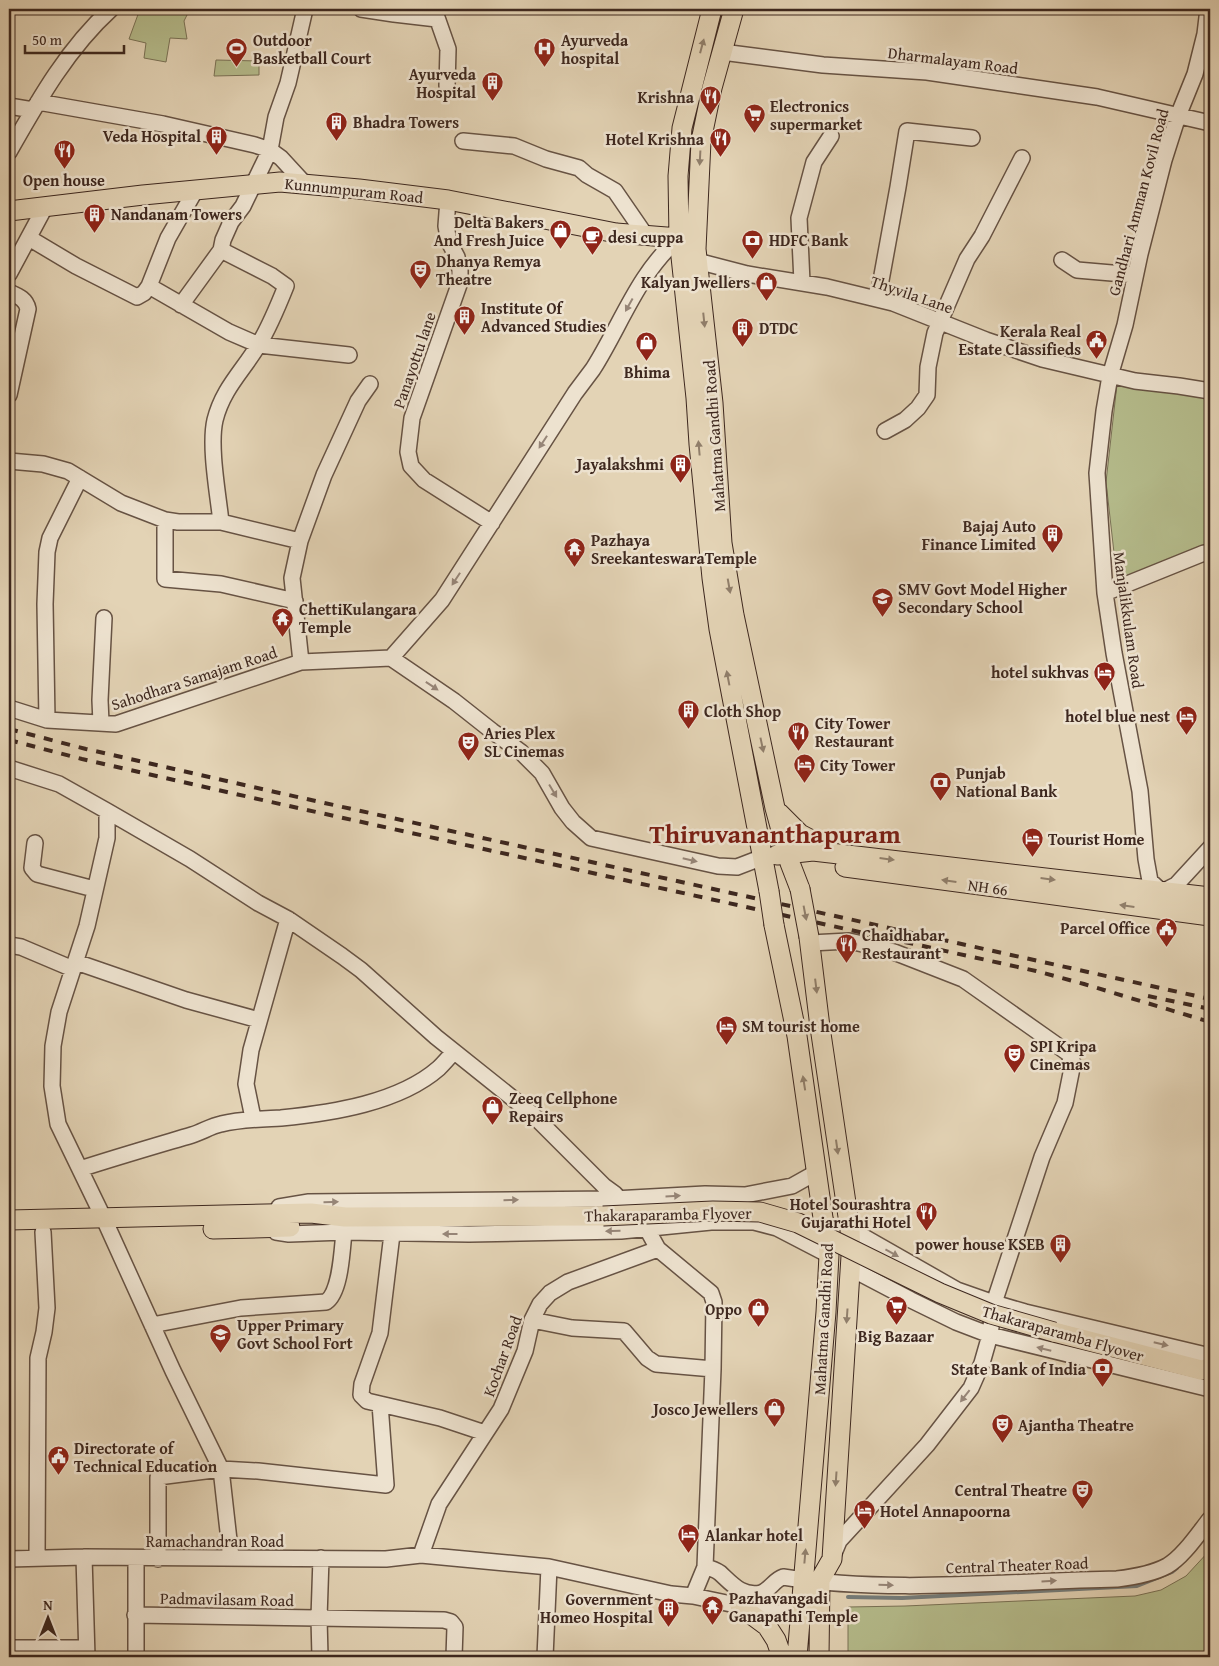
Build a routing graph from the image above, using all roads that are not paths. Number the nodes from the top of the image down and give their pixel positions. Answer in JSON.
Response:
{"nodes":[{"id":1,"x":111,"y":9,"type":"edge"},
{"id":2,"x":305,"y":9,"type":"edge"},
{"id":3,"x":361,"y":9,"type":"edge"},
{"id":4,"x":712,"y":9,"type":"edge"},
{"id":5,"x":734,"y":9,"type":"edge"},
{"id":6,"x":1208,"y":9,"type":"edge"},
{"id":7,"x":435,"y":14,"type":"edge"},
{"id":8,"x":722,"y":52,"type":"junction"},
{"id":9,"x":447,"y":86,"type":"dead end"},
{"id":10,"x":9,"y":106,"type":"edge"},
{"id":11,"x":36,"y":106,"type":"junction"},
{"id":12,"x":1178,"y":116,"type":"junction"},
{"id":13,"x":1210,"y":123,"type":"edge"},
{"id":14,"x":831,"y":136,"type":"dead end"},
{"id":15,"x":972,"y":138,"type":"dead end"},
{"id":16,"x":463,"y":141,"type":"dead end"},
{"id":17,"x":270,"y":150,"type":"junction"},
{"id":18,"x":9,"y":152,"type":"edge"},
{"id":19,"x":1022,"y":158,"type":"dead end"},
{"id":20,"x":304,"y":183,"type":"junction"},
{"id":21,"x":254,"y":184,"type":"junction"},
{"id":22,"x":195,"y":191,"type":"junction"},
{"id":23,"x":448,"y":200,"type":"junction"},
{"id":24,"x":45,"y":207,"type":"junction"},
{"id":25,"x":9,"y":211,"type":"edge"},
{"id":26,"x":646,"y":236,"type":"junction"},
{"id":27,"x":688,"y":237,"type":"junction"},
{"id":28,"x":29,"y":238,"type":"junction"},
{"id":29,"x":221,"y":250,"type":"junction"},
{"id":30,"x":1062,"y":260,"type":"dead end"},
{"id":31,"x":697,"y":261,"type":"junction"},
{"id":32,"x":9,"y":274,"type":"edge"},
{"id":33,"x":1135,"y":275,"type":"junction"},
{"id":34,"x":802,"y":282,"type":"junction"},
{"id":35,"x":149,"y":286,"type":"junction"},
{"id":36,"x":9,"y":292,"type":"edge"},
{"id":37,"x":874,"y":298,"type":"junction"},
{"id":38,"x":181,"y":305,"type":"junction"},
{"id":39,"x":940,"y":322,"type":"junction"},
{"id":40,"x":259,"y":345,"type":"junction"},
{"id":41,"x":349,"y":355,"type":"dead end"},
{"id":42,"x":1110,"y":376,"type":"junction"},
{"id":43,"x":370,"y":384,"type":"dead end"},
{"id":44,"x":1210,"y":391,"type":"edge"},
{"id":45,"x":9,"y":396,"type":"edge"},
{"id":46,"x":886,"y":431,"type":"dead end"},
{"id":47,"x":9,"y":461,"type":"edge"},
{"id":48,"x":80,"y":478,"type":"junction"},
{"id":49,"x":164,"y":520,"type":"junction"},
{"id":50,"x":221,"y":522,"type":"junction"},
{"id":51,"x":492,"y":523,"type":"junction"},
{"id":52,"x":300,"y":541,"type":"junction"},
{"id":53,"x":1210,"y":554,"type":"edge"},
{"id":54,"x":1105,"y":593,"type":"junction"},
{"id":55,"x":295,"y":601,"type":"junction"},
{"id":56,"x":104,"y":618,"type":"dead end"},
{"id":57,"x":728,"y":627,"type":"junction"},
{"id":58,"x":391,"y":658,"type":"junction"},
{"id":59,"x":301,"y":662,"type":"junction"},
{"id":60,"x":9,"y":708,"type":"edge"},
{"id":61,"x":47,"y":720,"type":"junction"},
{"id":62,"x":101,"y":723,"type":"junction"},
{"id":63,"x":9,"y":768,"type":"edge"},
{"id":64,"x":775,"y":808,"type":"junction"},
{"id":65,"x":107,"y":810,"type":"junction"},
{"id":66,"x":35,"y":843,"type":"dead end"},
{"id":67,"x":1210,"y":848,"type":"edge"},
{"id":68,"x":839,"y":854,"type":"junction"},
{"id":69,"x":789,"y":858,"type":"junction"},
{"id":70,"x":765,"y":862,"type":"junction"},
{"id":71,"x":94,"y":889,"type":"junction"},
{"id":72,"x":1210,"y":897,"type":"edge"},
{"id":73,"x":1161,"y":901,"type":"junction"},
{"id":74,"x":1210,"y":916,"type":"edge"},
{"id":75,"x":288,"y":920,"type":"junction"},
{"id":76,"x":810,"y":940,"type":"junction"},
{"id":77,"x":9,"y":945,"type":"edge"},
{"id":78,"x":74,"y":965,"type":"junction"},
{"id":79,"x":259,"y":1020,"type":"junction"},
{"id":80,"x":454,"y":1052,"type":"junction"},
{"id":81,"x":253,"y":1118,"type":"junction"},
{"id":82,"x":80,"y":1169,"type":"junction"},
{"id":83,"x":817,"y":1172,"type":"junction"},
{"id":84,"x":614,"y":1199,"type":"junction"},
{"id":85,"x":9,"y":1220,"type":"edge"},
{"id":86,"x":238,"y":1223,"type":"junction"},
{"id":87,"x":344,"y":1224,"type":"junction"},
{"id":88,"x":106,"y":1225,"type":"junction"},
{"id":89,"x":647,"y":1229,"type":"junction"},
{"id":90,"x":850,"y":1229,"type":"junction"},
{"id":91,"x":9,"y":1232,"type":"edge"},
{"id":92,"x":43,"y":1232,"type":"junction"},
{"id":93,"x":392,"y":1234,"type":"junction"},
{"id":94,"x":658,"y":1250,"type":"junction"},
{"id":95,"x":829,"y":1255,"type":"junction"},
{"id":96,"x":850,"y":1268,"type":"junction"},
{"id":97,"x":994,"y":1303,"type":"junction"},
{"id":98,"x":532,"y":1320,"type":"junction"},
{"id":99,"x":152,"y":1325,"type":"junction"},
{"id":100,"x":990,"y":1335,"type":"junction"},
{"id":101,"x":713,"y":1369,"type":"junction"},
{"id":102,"x":1208,"y":1369,"type":"edge"},
{"id":103,"x":1210,"y":1389,"type":"edge"},
{"id":104,"x":380,"y":1404,"type":"junction"},
{"id":105,"x":484,"y":1433,"type":"junction"},
{"id":106,"x":221,"y":1469,"type":"junction"},
{"id":107,"x":1210,"y":1519,"type":"edge"},
{"id":108,"x":420,"y":1554,"type":"junction"},
{"id":109,"x":84,"y":1557,"type":"junction"},
{"id":110,"x":37,"y":1558,"type":"junction"},
{"id":111,"x":136,"y":1558,"type":"junction"},
{"id":112,"x":231,"y":1558,"type":"junction"},
{"id":113,"x":321,"y":1558,"type":"junction"},
{"id":114,"x":9,"y":1559,"type":"edge"},
{"id":115,"x":158,"y":1559,"type":"junction"},
{"id":116,"x":832,"y":1559,"type":"junction"},
{"id":117,"x":705,"y":1566,"type":"junction"},
{"id":118,"x":549,"y":1567,"type":"junction"},
{"id":119,"x":812,"y":1580,"type":"junction"},
{"id":120,"x":694,"y":1596,"type":"junction"},
{"id":121,"x":740,"y":1606,"type":"junction"},
{"id":122,"x":800,"y":1614,"type":"junction"},
{"id":123,"x":134,"y":1615,"type":"junction"},
{"id":124,"x":820,"y":1615,"type":"junction"},
{"id":125,"x":319,"y":1618,"type":"junction"},
{"id":126,"x":9,"y":1648,"type":"edge"},
{"id":127,"x":86,"y":1653,"type":"edge"},
{"id":128,"x":136,"y":1657,"type":"edge"},
{"id":129,"x":320,"y":1657,"type":"edge"},
{"id":130,"x":454,"y":1657,"type":"edge"},
{"id":131,"x":545,"y":1657,"type":"edge"},
{"id":132,"x":782,"y":1657,"type":"edge"},
{"id":133,"x":797,"y":1657,"type":"edge"},
{"id":134,"x":819,"y":1657,"type":"edge"}],
"edges":[{"from":1,"to":11,"type":"street"},
{"from":2,"to":17,"type":"street"},
{"from":3,"to":7,"type":"street"},
{"from":27,"to":4,"type":"main road","name":"Mahatma Gandhi Road","one_way":true},
{"from":5,"to":8,"type":"main road","name":"Mahatma Gandhi Road"},
{"from":6,"to":12,"type":"street","name":"Gandhari Amman Kovil Road"},
{"from":7,"to":9,"type":"street"},
{"from":8,"to":12,"type":"street","name":"Dharmalayam Road"},
{"from":8,"to":27,"type":"main road","name":"Mahatma Gandhi Road","one_way":true},
{"from":10,"to":11,"type":"street"},
{"from":11,"to":17,"type":"street"},
{"from":11,"to":18,"type":"street"},
{"from":12,"to":13,"type":"street","name":"Dharmalayam Road"},
{"from":12,"to":33,"type":"street","name":"Gandhari Amman Kovil Road"},
{"from":14,"to":34,"type":"street"},
{"from":15,"to":37,"type":"street"},
{"from":16,"to":26,"type":"street"},
{"from":17,"to":20,"type":"street"},
{"from":17,"to":21,"type":"street"},
{"from":19,"to":39,"type":"street"},
{"from":20,"to":21,"type":"main road","name":"Kunnumpuram Road"},
{"from":20,"to":23,"type":"main road","name":"Kunnumpuram Road"},
{"from":21,"to":22,"type":"main road","name":"Kunnumpuram Road"},
{"from":21,"to":29,"type":"street"},
{"from":22,"to":24,"type":"main road","name":"Kunnumpuram Road"},
{"from":22,"to":35,"type":"street"},
{"from":23,"to":26,"type":"main road","name":"Kunnumpuram Road"},
{"from":23,"to":51,"type":"street","name":"Panayottu lane"},
{"from":24,"to":25,"type":"main road","name":"Kunnumpuram Road"},
{"from":24,"to":28,"type":"street"},
{"from":26,"to":27,"type":"main road","name":"Kunnumpuram Road"},
{"from":27,"to":31,"type":"main road","name":"Mahatma Gandhi Road"},
{"from":27,"to":51,"type":"street","one_way":true},
{"from":57,"to":27,"type":"main road","name":"Mahatma Gandhi Road","one_way":true},
{"from":28,"to":32,"type":"street"},
{"from":28,"to":35,"type":"street"},
{"from":29,"to":38,"type":"street"},
{"from":29,"to":40,"type":"street"},
{"from":30,"to":33,"type":"street"},
{"from":31,"to":34,"type":"street","name":"Thyvila Lane"},
{"from":31,"to":57,"type":"main road","name":"Mahatma Gandhi Road","one_way":true},
{"from":33,"to":42,"type":"street","name":"Gandhari Amman Kovil Road"},
{"from":34,"to":37,"type":"street","name":"Thyvila Lane"},
{"from":35,"to":38,"type":"street"},
{"from":36,"to":45,"type":"street"},
{"from":37,"to":39,"type":"street","name":"Thyvila Lane"},
{"from":38,"to":40,"type":"street"},
{"from":39,"to":42,"type":"street","name":"Thyvila Lane"},
{"from":39,"to":46,"type":"street"},
{"from":40,"to":41,"type":"street"},
{"from":40,"to":50,"type":"street"},
{"from":42,"to":44,"type":"street","name":"Thyvila Lane"},
{"from":42,"to":54,"type":"street","name":"Manjalikkulam Road"},
{"from":43,"to":52,"type":"street"},
{"from":47,"to":48,"type":"street"},
{"from":48,"to":49,"type":"street"},
{"from":48,"to":61,"type":"street"},
{"from":49,"to":50,"type":"street"},
{"from":49,"to":55,"type":"street"},
{"from":50,"to":52,"type":"street"},
{"from":51,"to":58,"type":"street","one_way":true},
{"from":52,"to":55,"type":"street"},
{"from":53,"to":54,"type":"street"},
{"from":54,"to":73,"type":"street","name":"Manjalikkulam Road"},
{"from":55,"to":59,"type":"street"},
{"from":56,"to":62,"type":"street"},
{"from":57,"to":64,"type":"main road","name":"Mahatma Gandhi Road","one_way":true},
{"from":70,"to":57,"type":"main road","name":"Mahatma Gandhi Road","one_way":true},
{"from":58,"to":59,"type":"street","name":"Sahodhara Samajam Road"},
{"from":58,"to":70,"type":"street","one_way":true},
{"from":59,"to":62,"type":"street","name":"Sahodhara Samajam Road"},
{"from":60,"to":61,"type":"street","name":"Sahodhara Samajam Road"},
{"from":61,"to":62,"type":"street","name":"Sahodhara Samajam Road"},
{"from":63,"to":65,"type":"street"},
{"from":64,"to":68,"type":"main road"},
{"from":64,"to":69,"type":"main road","name":"Mahatma Gandhi Road"},
{"from":65,"to":71,"type":"street"},
{"from":65,"to":75,"type":"street"},
{"from":66,"to":71,"type":"street"},
{"from":67,"to":73,"type":"street"},
{"from":68,"to":69,"type":"main road","name":"NH 66"},
{"from":68,"to":73,"type":"main road","name":"NH 66","one_way":true},
{"from":69,"to":70,"type":"main road","name":"NH 66"},
{"from":73,"to":69,"type":"main road","name":"NH 66","one_way":true},
{"from":69,"to":76,"type":"main road","name":"Mahatma Gandhi Road","one_way":true,"bridge":true},
{"from":83,"to":70,"type":"main road","name":"Mahatma Gandhi Road","one_way":true,"bridge":true},
{"from":71,"to":78,"type":"street"},
{"from":72,"to":73,"type":"main road","name":"NH 66"},
{"from":73,"to":74,"type":"main road","name":"NH 66"},
{"from":75,"to":79,"type":"street"},
{"from":75,"to":80,"type":"street"},
{"from":76,"to":90,"type":"main road","name":"Mahatma Gandhi Road","one_way":true},
{"from":76,"to":97,"type":"street"},
{"from":77,"to":78,"type":"street"},
{"from":78,"to":79,"type":"street"},
{"from":78,"to":82,"type":"street"},
{"from":79,"to":81,"type":"street"},
{"from":80,"to":81,"type":"street"},
{"from":80,"to":84,"type":"street"},
{"from":81,"to":82,"type":"street"},
{"from":82,"to":88,"type":"street"},
{"from":84,"to":83,"type":"street","one_way":true},
{"from":83,"to":95,"type":"main road","name":"Mahatma Gandhi Road"},
{"from":86,"to":84,"type":"street","one_way":true},
{"from":84,"to":89,"type":"street"},
{"from":85,"to":88,"type":"main road"},
{"from":86,"to":87,"type":"main road","name":"Thakaraparamba Flyover"},
{"from":86,"to":88,"type":"main road","name":"Thakaraparamba Flyover"},
{"from":87,"to":93,"type":"street"},
{"from":87,"to":99,"type":"street"},
{"from":87,"to":102,"type":"main road","name":"Thakaraparamba Flyover","bridge":true},
{"from":88,"to":92,"type":"main road"},
{"from":88,"to":99,"type":"street"},
{"from":89,"to":93,"type":"street","one_way":true},
{"from":89,"to":94,"type":"street"},
{"from":89,"to":95,"type":"street"},
{"from":90,"to":96,"type":"main road","name":"Mahatma Gandhi Road"},
{"from":90,"to":97,"type":"street","one_way":true},
{"from":91,"to":92,"type":"main road"},
{"from":92,"to":110,"type":"street"},
{"from":93,"to":104,"type":"street"},
{"from":94,"to":98,"type":"street","name":"Kochar Road"},
{"from":94,"to":101,"type":"street"},
{"from":119,"to":95,"type":"main road","name":"Mahatma Gandhi Road","one_way":true},
{"from":96,"to":100,"type":"street"},
{"from":96,"to":116,"type":"main road","name":"Mahatma Gandhi Road","one_way":true},
{"from":97,"to":100,"type":"street"},
{"from":97,"to":102,"type":"street","one_way":true},
{"from":98,"to":101,"type":"street"},
{"from":98,"to":105,"type":"street","name":"Kochar Road"},
{"from":99,"to":106,"type":"street"},
{"from":103,"to":100,"type":"street","one_way":true},
{"from":100,"to":116,"type":"street","one_way":true},
{"from":101,"to":117,"type":"street"},
{"from":104,"to":105,"type":"street"},
{"from":104,"to":106,"type":"street"},
{"from":105,"to":108,"type":"street","name":"Kochar Road"},
{"from":106,"to":112,"type":"street"},
{"from":106,"to":115,"type":"street"},
{"from":119,"to":107,"type":"street","name":"Central Theater Road","one_way":true},
{"from":108,"to":113,"type":"street","name":"Ramachandran Road"},
{"from":108,"to":118,"type":"street","name":"Ramachandran Road"},
{"from":109,"to":110,"type":"street","name":"Ramachandran Road"},
{"from":109,"to":111,"type":"street","name":"Ramachandran Road"},
{"from":109,"to":127,"type":"street"},
{"from":110,"to":114,"type":"street","name":"Ramachandran Road"},
{"from":111,"to":115,"type":"street","name":"Ramachandran Road"},
{"from":111,"to":123,"type":"street"},
{"from":112,"to":113,"type":"street","name":"Ramachandran Road"},
{"from":112,"to":115,"type":"street","name":"Ramachandran Road"},
{"from":113,"to":125,"type":"street"},
{"from":116,"to":119,"type":"main road","name":"Mahatma Gandhi Road"},
{"from":117,"to":119,"type":"street","name":"Central Theater Road"},
{"from":117,"to":120,"type":"street"},
{"from":118,"to":120,"type":"street","name":"Ramachandran Road"},
{"from":118,"to":131,"type":"street"},
{"from":119,"to":122,"type":"main road","name":"Mahatma Gandhi Road"},
{"from":119,"to":124,"type":"main road","name":"Mahatma Gandhi Road"},
{"from":120,"to":121,"type":"street","name":"Ramachandran Road"},
{"from":121,"to":122,"type":"street","name":"Ramachandran Road"},
{"from":121,"to":132,"type":"main road"},
{"from":122,"to":124,"type":"street","name":"Ramachandran Road"},
{"from":122,"to":133,"type":"main road","name":"Mahatma Gandhi Road"},
{"from":123,"to":125,"type":"street","name":"Padmavilasam Road"},
{"from":123,"to":128,"type":"street"},
{"from":124,"to":134,"type":"main road","name":"Mahatma Gandhi Road"},
{"from":125,"to":129,"type":"street"},
{"from":125,"to":130,"type":"street","name":"Padmavilasam Road"},
{"from":126,"to":127,"type":"street"}]}
